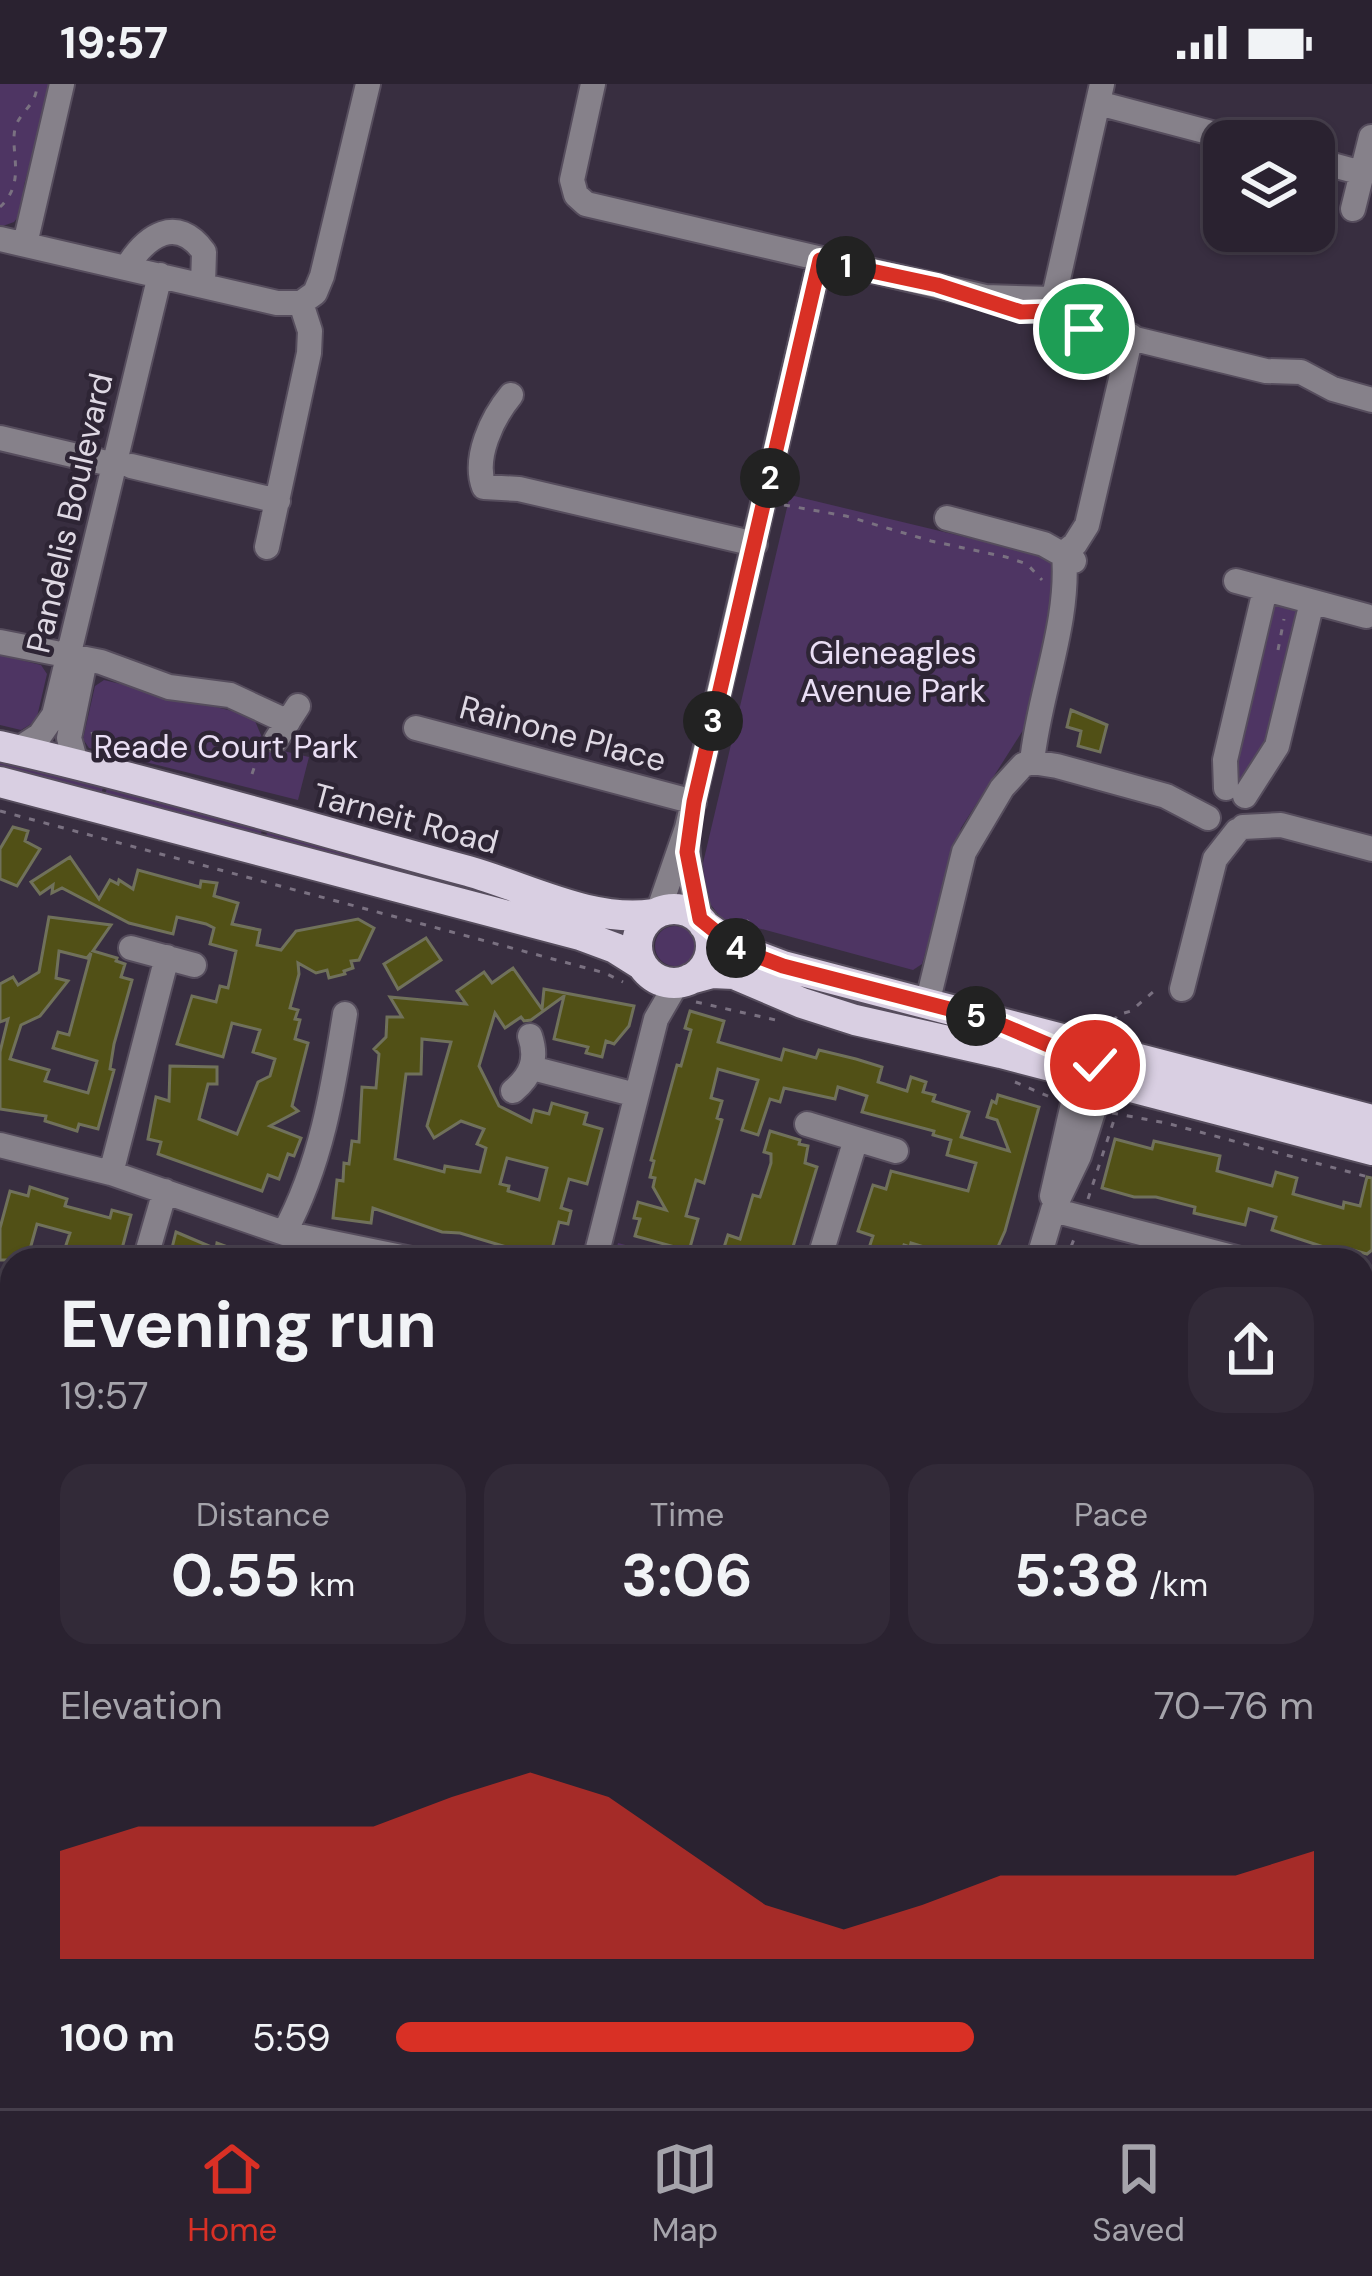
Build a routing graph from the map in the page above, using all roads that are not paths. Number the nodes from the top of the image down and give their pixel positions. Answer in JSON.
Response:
{"nodes":[{"id":1,"x":62,"y":84,"type":"edge"},
{"id":2,"x":368,"y":84,"type":"edge"},
{"id":3,"x":593,"y":84,"type":"edge"},
{"id":4,"x":1100,"y":93,"type":"edge"},
{"id":5,"x":1203,"y":128,"type":"edge"},
{"id":6,"x":1371,"y":137,"type":"edge"},
{"id":7,"x":1335,"y":166,"type":"edge"},
{"id":8,"x":1362,"y":173,"type":"junction"},
{"id":9,"x":1353,"y":209,"type":"dead end"},
{"id":10,"x":12,"y":242,"type":"edge"},
{"id":11,"x":820,"y":260,"type":"junction"},
{"id":12,"x":127,"y":267,"type":"junction"},
{"id":13,"x":167,"y":276,"type":"junction"},
{"id":14,"x":202,"y":285,"type":"junction"},
{"id":15,"x":302,"y":303,"type":"junction"},
{"id":16,"x":1052,"y":305,"type":"junction"},
{"id":17,"x":1119,"y":333,"type":"junction"},
{"id":18,"x":512,"y":395,"type":"dead end"},
{"id":19,"x":1372,"y":400,"type":"edge"},
{"id":20,"x":0,"y":438,"type":"edge"},
{"id":21,"x":123,"y":466,"type":"junction"},
{"id":22,"x":278,"y":501,"type":"junction"},
{"id":23,"x":943,"y":516,"type":"dead end"},
{"id":24,"x":754,"y":544,"type":"junction"},
{"id":25,"x":267,"y":547,"type":"dead end"},
{"id":26,"x":1064,"y":554,"type":"junction"},
{"id":27,"x":1236,"y":581,"type":"dead end"},
{"id":28,"x":1265,"y":590,"type":"junction"},
{"id":29,"x":1312,"y":602,"type":"junction"},
{"id":30,"x":1366,"y":616,"type":"dead end"},
{"id":31,"x":0,"y":642,"type":"edge"},
{"id":32,"x":78,"y":657,"type":"junction"},
{"id":33,"x":287,"y":722,"type":"dead end"},
{"id":34,"x":416,"y":728,"type":"dead end"},
{"id":35,"x":8,"y":748,"type":"edge"},
{"id":36,"x":1032,"y":762,"type":"junction"},
{"id":37,"x":77,"y":767,"type":"junction"},
{"id":38,"x":0,"y":782,"type":"edge"},
{"id":39,"x":694,"y":802,"type":"junction"},
{"id":40,"x":1229,"y":810,"type":"junction"},
{"id":41,"x":688,"y":828,"type":"junction"},
{"id":42,"x":1372,"y":849,"type":"edge"},
{"id":43,"x":656,"y":913,"type":"junction"},
{"id":44,"x":702,"y":922,"type":"junction"},
{"id":45,"x":131,"y":948,"type":"dead end"},
{"id":46,"x":167,"y":957,"type":"junction"},
{"id":47,"x":194,"y":965,"type":"dead end"},
{"id":48,"x":663,"y":986,"type":"junction"},
{"id":49,"x":1182,"y":989,"type":"road end"},
{"id":50,"x":927,"y":1004,"type":"junction"},
{"id":51,"x":345,"y":1014,"type":"dead end"},
{"id":52,"x":530,"y":1036,"type":"dead end"},
{"id":53,"x":532,"y":1068,"type":"junction"},
{"id":54,"x":1097,"y":1077,"type":"junction"},
{"id":55,"x":1231,"y":1083,"type":"junction"},
{"id":56,"x":513,"y":1091,"type":"dead end"},
{"id":57,"x":636,"y":1095,"type":"junction"},
{"id":58,"x":1372,"y":1100,"type":"edge"},
{"id":59,"x":1372,"y":1120,"type":"edge"},
{"id":60,"x":807,"y":1124,"type":"dead end"},
{"id":61,"x":856,"y":1139,"type":"junction"},
{"id":62,"x":0,"y":1145,"type":"edge"},
{"id":63,"x":1372,"y":1150,"type":"edge"},
{"id":64,"x":896,"y":1151,"type":"dead end"},
{"id":65,"x":111,"y":1173,"type":"junction"},
{"id":66,"x":165,"y":1191,"type":"junction"},
{"id":67,"x":1053,"y":1210,"type":"junction"},
{"id":68,"x":293,"y":1236,"type":"junction"},
{"id":69,"x":148,"y":1248,"type":"edge"},
{"id":70,"x":345,"y":1248,"type":"edge"},
{"id":71,"x":595,"y":1248,"type":"edge"},
{"id":72,"x":823,"y":1248,"type":"edge"},
{"id":73,"x":1042,"y":1248,"type":"edge"},
{"id":74,"x":1198,"y":1248,"type":"edge"}],
"edges":[{"from":1,"to":10,"type":"street"},
{"from":2,"to":15,"type":"street"},
{"from":3,"to":11,"type":"street"},
{"from":4,"to":5,"type":"street"},
{"from":4,"to":16,"type":"street"},
{"from":6,"to":8,"type":"street"},
{"from":7,"to":8,"type":"street"},
{"from":8,"to":9,"type":"street"},
{"from":10,"to":12,"type":"street"},
{"from":11,"to":16,"type":"street"},
{"from":11,"to":24,"type":"street"},
{"from":12,"to":13,"type":"street"},
{"from":12,"to":14,"type":"street"},
{"from":13,"to":14,"type":"street"},
{"from":13,"to":21,"type":"street","name":"Pandelis Boulevard"},
{"from":14,"to":15,"type":"street"},
{"from":15,"to":22,"type":"street"},
{"from":16,"to":17,"type":"street"},
{"from":17,"to":19,"type":"street"},
{"from":17,"to":26,"type":"street"},
{"from":18,"to":24,"type":"street"},
{"from":20,"to":21,"type":"street"},
{"from":21,"to":22,"type":"street"},
{"from":21,"to":32,"type":"street","name":"Pandelis Boulevard"},
{"from":22,"to":25,"type":"street"},
{"from":23,"to":26,"type":"street"},
{"from":24,"to":39,"type":"street"},
{"from":26,"to":36,"type":"street"},
{"from":27,"to":28,"type":"street"},
{"from":28,"to":29,"type":"street"},
{"from":28,"to":40,"type":"street"},
{"from":29,"to":30,"type":"street"},
{"from":29,"to":40,"type":"street"},
{"from":31,"to":32,"type":"street"},
{"from":32,"to":33,"type":"street"},
{"from":32,"to":35,"type":"street","name":"Pandelis Boulevard"},
{"from":32,"to":37,"type":"street","name":"Pandelis Boulevard"},
{"from":34,"to":39,"type":"street","name":"Rainone Place"},
{"from":35,"to":37,"type":"main road","name":"Tarneit Road"},
{"from":36,"to":40,"type":"street"},
{"from":36,"to":50,"type":"street"},
{"from":37,"to":43,"type":"main road","name":"Tarneit Road"},
{"from":38,"to":48,"type":"main road","name":"Tarneit Road"},
{"from":39,"to":41,"type":"street"},
{"from":40,"to":42,"type":"street"},
{"from":40,"to":49,"type":"street"},
{"from":41,"to":43,"type":"street"},
{"from":41,"to":44,"type":"street"},
{"from":43,"to":44,"type":"main road"},
{"from":43,"to":48,"type":"main road"},
{"from":44,"to":48,"type":"main road"},
{"from":44,"to":50,"type":"main road"},
{"from":45,"to":46,"type":"street"},
{"from":46,"to":47,"type":"street"},
{"from":46,"to":65,"type":"street"},
{"from":48,"to":54,"type":"main road","name":"Tarneit Road"},
{"from":48,"to":57,"type":"street"},
{"from":50,"to":54,"type":"main road"},
{"from":51,"to":68,"type":"street"},
{"from":52,"to":53,"type":"street"},
{"from":53,"to":56,"type":"street"},
{"from":53,"to":57,"type":"street"},
{"from":54,"to":55,"type":"main road","name":"Tarneit Road"},
{"from":54,"to":63,"type":"main road","name":"Tarneit Road"},
{"from":54,"to":67,"type":"street"},
{"from":55,"to":58,"type":"main road"},
{"from":55,"to":59,"type":"main road","name":"Tarneit Road"},
{"from":57,"to":71,"type":"street"},
{"from":60,"to":61,"type":"street"},
{"from":61,"to":64,"type":"street"},
{"from":61,"to":72,"type":"street"},
{"from":62,"to":65,"type":"street"},
{"from":65,"to":66,"type":"street"},
{"from":66,"to":68,"type":"street"},
{"from":66,"to":69,"type":"street"},
{"from":67,"to":73,"type":"street"},
{"from":67,"to":74,"type":"street"},
{"from":68,"to":70,"type":"street"}]}
